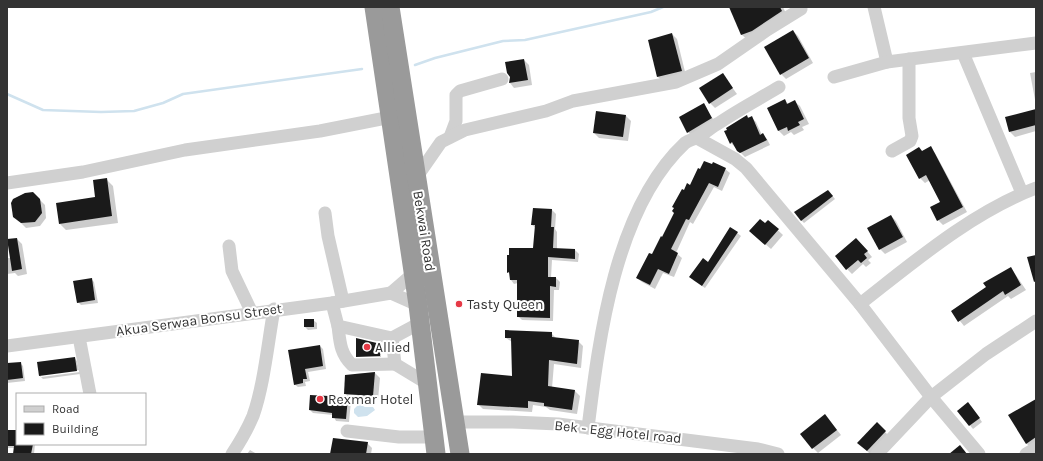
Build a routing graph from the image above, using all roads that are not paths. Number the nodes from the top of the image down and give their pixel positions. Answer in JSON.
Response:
{"nodes":[{"id":1,"x":374,"y":7,"type":"edge"},
{"id":2,"x":390,"y":7,"type":"edge"},
{"id":3,"x":874,"y":7,"type":"edge"},
{"id":4,"x":801,"y":9,"type":"dead end"},
{"id":5,"x":1036,"y":43,"type":"edge"},
{"id":6,"x":963,"y":53,"type":"junction"},
{"id":7,"x":909,"y":59,"type":"junction"},
{"id":8,"x":887,"y":62,"type":"junction"},
{"id":9,"x":834,"y":77,"type":"dead end"},
{"id":10,"x":502,"y":79,"type":"dead end"},
{"id":11,"x":779,"y":87,"type":"dead end"},
{"id":12,"x":390,"y":117,"type":"junction"},
{"id":13,"x":450,"y":137,"type":"junction"},
{"id":14,"x":697,"y":138,"type":"junction"},
{"id":15,"x":892,"y":151,"type":"dead end"},
{"id":16,"x":416,"y":178,"type":"junction"},
{"id":17,"x":7,"y":183,"type":"edge"},
{"id":18,"x":1036,"y":188,"type":"edge"},
{"id":19,"x":1022,"y":193,"type":"junction"},
{"id":20,"x":325,"y":213,"type":"dead end"},
{"id":21,"x":229,"y":246,"type":"dead end"},
{"id":22,"x":413,"y":274,"type":"junction"},
{"id":23,"x":391,"y":293,"type":"junction"},
{"id":24,"x":338,"y":302,"type":"junction"},
{"id":25,"x":860,"y":304,"type":"junction"},
{"id":26,"x":418,"y":305,"type":"junction"},
{"id":27,"x":274,"y":310,"type":"junction"},
{"id":28,"x":252,"y":313,"type":"junction"},
{"id":29,"x":1036,"y":321,"type":"edge"},
{"id":30,"x":420,"y":323,"type":"junction"},
{"id":31,"x":338,"y":326,"type":"junction"},
{"id":32,"x":79,"y":337,"type":"junction"},
{"id":33,"x":392,"y":338,"type":"junction"},
{"id":34,"x":8,"y":342,"type":"edge"},
{"id":35,"x":395,"y":364,"type":"junction"},
{"id":36,"x":428,"y":384,"type":"junction"},
{"id":37,"x":90,"y":393,"type":"edge"},
{"id":38,"x":931,"y":397,"type":"junction"},
{"id":39,"x":456,"y":422,"type":"junction"},
{"id":40,"x":588,"y":428,"type":"junction"},
{"id":41,"x":347,"y":431,"type":"dead end"},
{"id":42,"x":435,"y":445,"type":"edge"},
{"id":43,"x":1036,"y":448,"type":"edge"},
{"id":44,"x":232,"y":454,"type":"edge"},
{"id":45,"x":460,"y":454,"type":"edge"},
{"id":46,"x":778,"y":454,"type":"edge"},
{"id":47,"x":877,"y":454,"type":"edge"},
{"id":48,"x":979,"y":454,"type":"edge"},
{"id":49,"x":1026,"y":454,"type":"edge"}],
"edges":[{"from":1,"to":12,"type":"highway","name":"Bekwai Road"},
{"from":2,"to":16,"type":"highway","name":"Bekwai Road"},
{"from":3,"to":8,"type":"street"},
{"from":4,"to":13,"type":"street"},
{"from":5,"to":6,"type":"street"},
{"from":6,"to":7,"type":"street"},
{"from":6,"to":19,"type":"street"},
{"from":7,"to":8,"type":"street"},
{"from":7,"to":15,"type":"street"},
{"from":8,"to":9,"type":"street"},
{"from":10,"to":13,"type":"street"},
{"from":11,"to":14,"type":"street"},
{"from":12,"to":17,"type":"street"},
{"from":12,"to":22,"type":"highway","name":"Bekwai Road"},
{"from":13,"to":16,"type":"street"},
{"from":14,"to":25,"type":"street"},
{"from":14,"to":40,"type":"street"},
{"from":16,"to":39,"type":"highway","name":"Bekwai Road"},
{"from":18,"to":19,"type":"street"},
{"from":19,"to":25,"type":"street"},
{"from":20,"to":24,"type":"street"},
{"from":21,"to":28,"type":"street"},
{"from":22,"to":23,"type":"street"},
{"from":22,"to":26,"type":"highway","name":"Bekwai Road"},
{"from":23,"to":24,"type":"street","name":"Akua Serwaa Bonsu Street"},
{"from":23,"to":26,"type":"street"},
{"from":24,"to":27,"type":"street","name":"Akua Serwaa Bonsu Street"},
{"from":24,"to":31,"type":"street"},
{"from":25,"to":38,"type":"street"},
{"from":26,"to":30,"type":"highway","name":"Bekwai Road"},
{"from":27,"to":28,"type":"street","name":"Akua Serwaa Bonsu Street"},
{"from":27,"to":44,"type":"street"},
{"from":28,"to":32,"type":"street","name":"Akua Serwaa Bonsu Street"},
{"from":29,"to":38,"type":"street"},
{"from":30,"to":33,"type":"street"},
{"from":30,"to":36,"type":"highway","name":"Bekwai Road"},
{"from":31,"to":33,"type":"street"},
{"from":31,"to":35,"type":"street"},
{"from":32,"to":34,"type":"street","name":"Akua Serwaa Bonsu Street"},
{"from":32,"to":37,"type":"street"},
{"from":33,"to":35,"type":"street"},
{"from":35,"to":36,"type":"street"},
{"from":36,"to":42,"type":"highway","name":"Bekwai Road"},
{"from":38,"to":47,"type":"street"},
{"from":38,"to":48,"type":"street"},
{"from":39,"to":40,"type":"street","name":"Bek - Egg Hotel road"},
{"from":39,"to":45,"type":"highway","name":"Bekwai Road"},
{"from":40,"to":46,"type":"street","name":"Bek - Egg Hotel road"},
{"from":41,"to":42,"type":"street"},
{"from":43,"to":49,"type":"street"}]}
